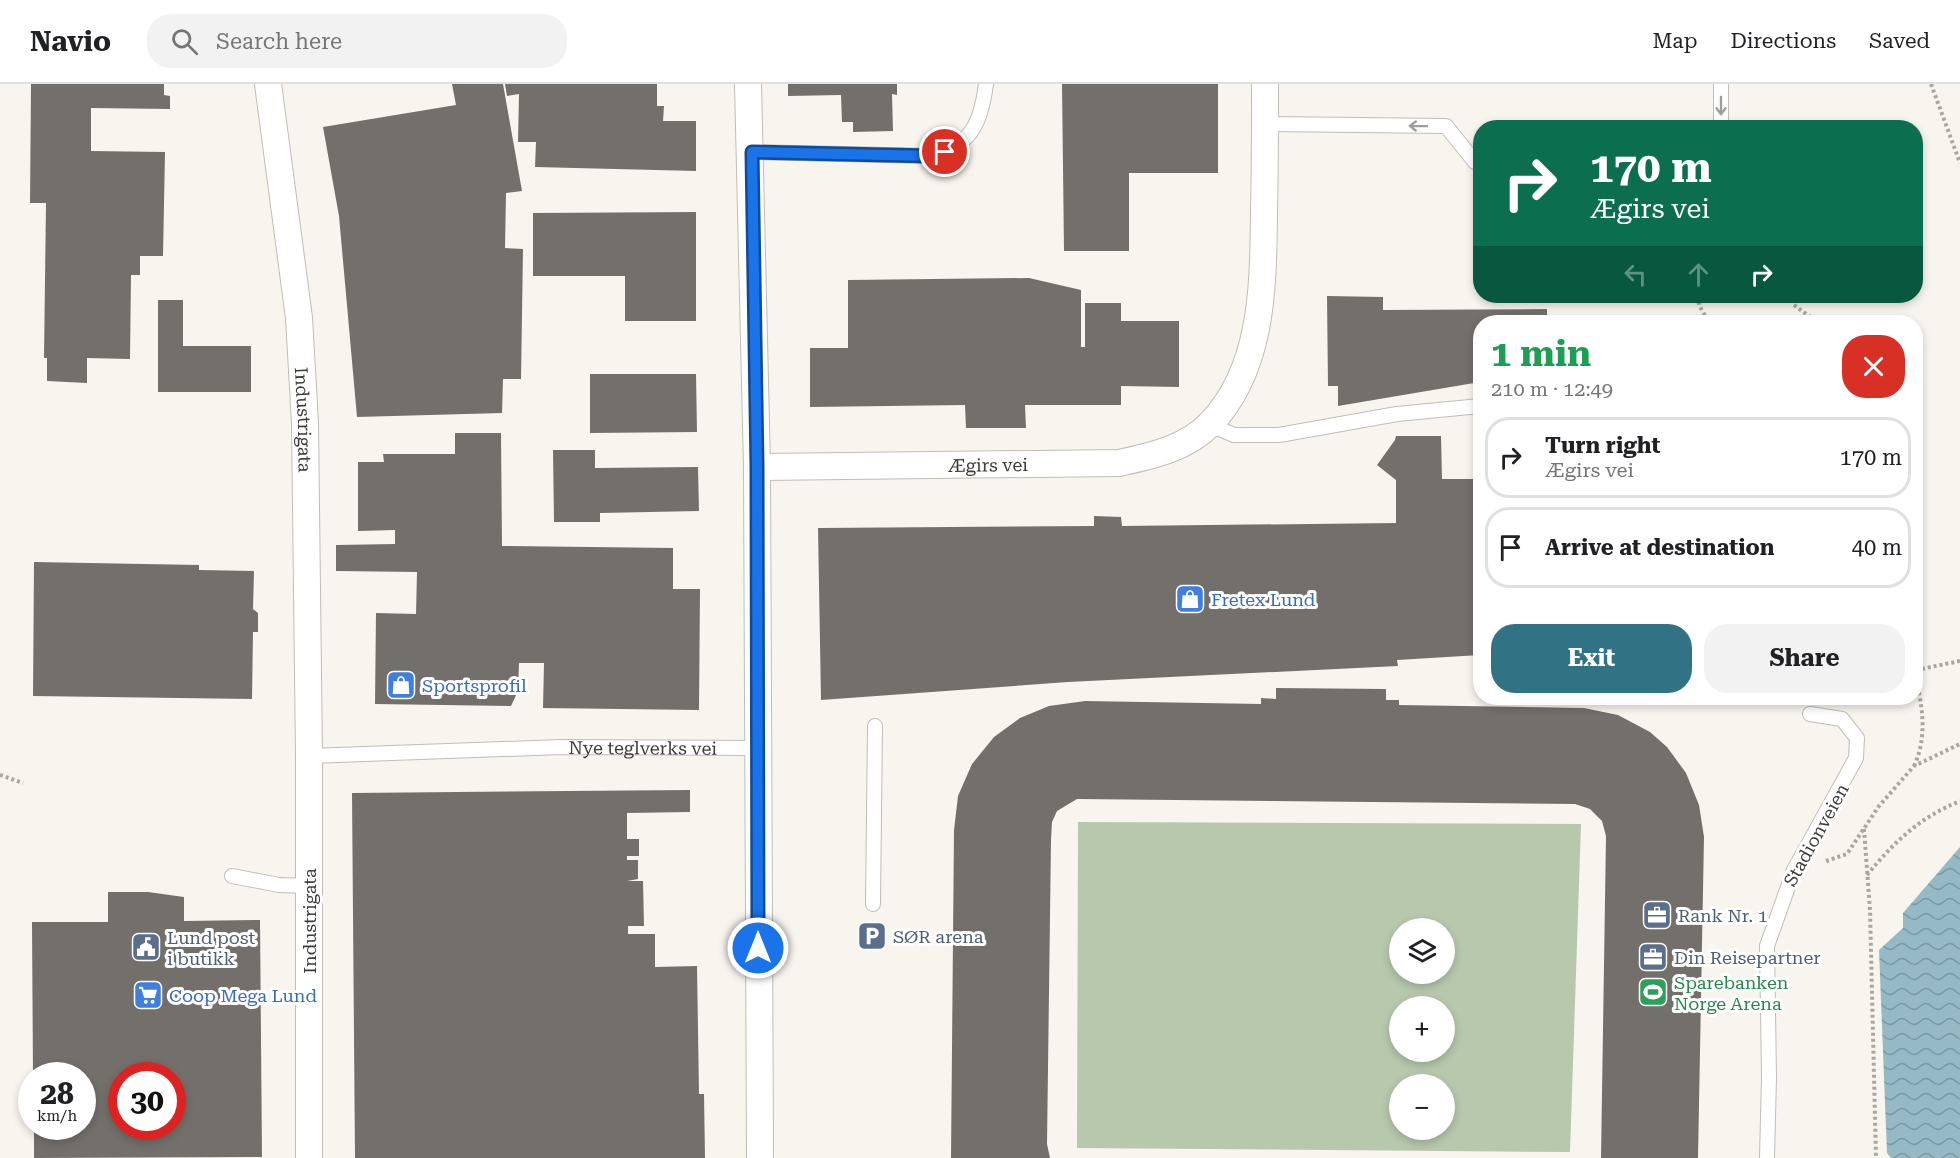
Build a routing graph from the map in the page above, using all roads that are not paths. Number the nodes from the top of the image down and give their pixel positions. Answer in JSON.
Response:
{"nodes":[{"id":1,"x":268,"y":84,"type":"edge"},
{"id":2,"x":748,"y":84,"type":"edge"},
{"id":3,"x":986,"y":84,"type":"edge"},
{"id":4,"x":1264,"y":84,"type":"edge"},
{"id":5,"x":1721,"y":84,"type":"edge"},
{"id":6,"x":1721,"y":120,"type":"edge"},
{"id":7,"x":1265,"y":124,"type":"junction"},
{"id":8,"x":752,"y":152,"type":"junction"},
{"id":9,"x":1473,"y":158,"type":"edge"},
{"id":10,"x":1473,"y":407,"type":"edge"},
{"id":11,"x":1210,"y":425,"type":"junction"},
{"id":12,"x":757,"y":467,"type":"junction"},
{"id":13,"x":1815,"y":714,"type":"dead end"},
{"id":14,"x":875,"y":726,"type":"dead end"},
{"id":15,"x":758,"y":748,"type":"junction"},
{"id":16,"x":309,"y":756,"type":"junction"},
{"id":17,"x":232,"y":876,"type":"dead end"},
{"id":18,"x":309,"y":886,"type":"junction"},
{"id":19,"x":873,"y":904,"type":"dead end"},
{"id":20,"x":309,"y":1158,"type":"edge"},
{"id":21,"x":760,"y":1158,"type":"edge"},
{"id":22,"x":1767,"y":1158,"type":"edge"}],
"edges":[{"from":1,"to":16,"type":"street","name":"Industrigata"},
{"from":2,"to":8,"type":"street"},
{"from":3,"to":8,"type":"lane"},
{"from":4,"to":7,"type":"street","name":"Ægirs vei"},
{"from":5,"to":6,"type":"lane","one_way":true},
{"from":9,"to":7,"type":"lane","one_way":true},
{"from":7,"to":11,"type":"street","name":"Ægirs vei"},
{"from":8,"to":12,"type":"street"},
{"from":10,"to":11,"type":"lane"},
{"from":11,"to":12,"type":"street","name":"Ægirs vei"},
{"from":12,"to":15,"type":"street"},
{"from":13,"to":22,"type":"lane","name":"Stadionveien"},
{"from":14,"to":19,"type":"lane"},
{"from":15,"to":16,"type":"lane","name":"Nye teglverks vei"},
{"from":15,"to":21,"type":"street"},
{"from":16,"to":18,"type":"street","name":"Industrigata"},
{"from":17,"to":18,"type":"lane"},
{"from":18,"to":20,"type":"street","name":"Industrigata"}]}
